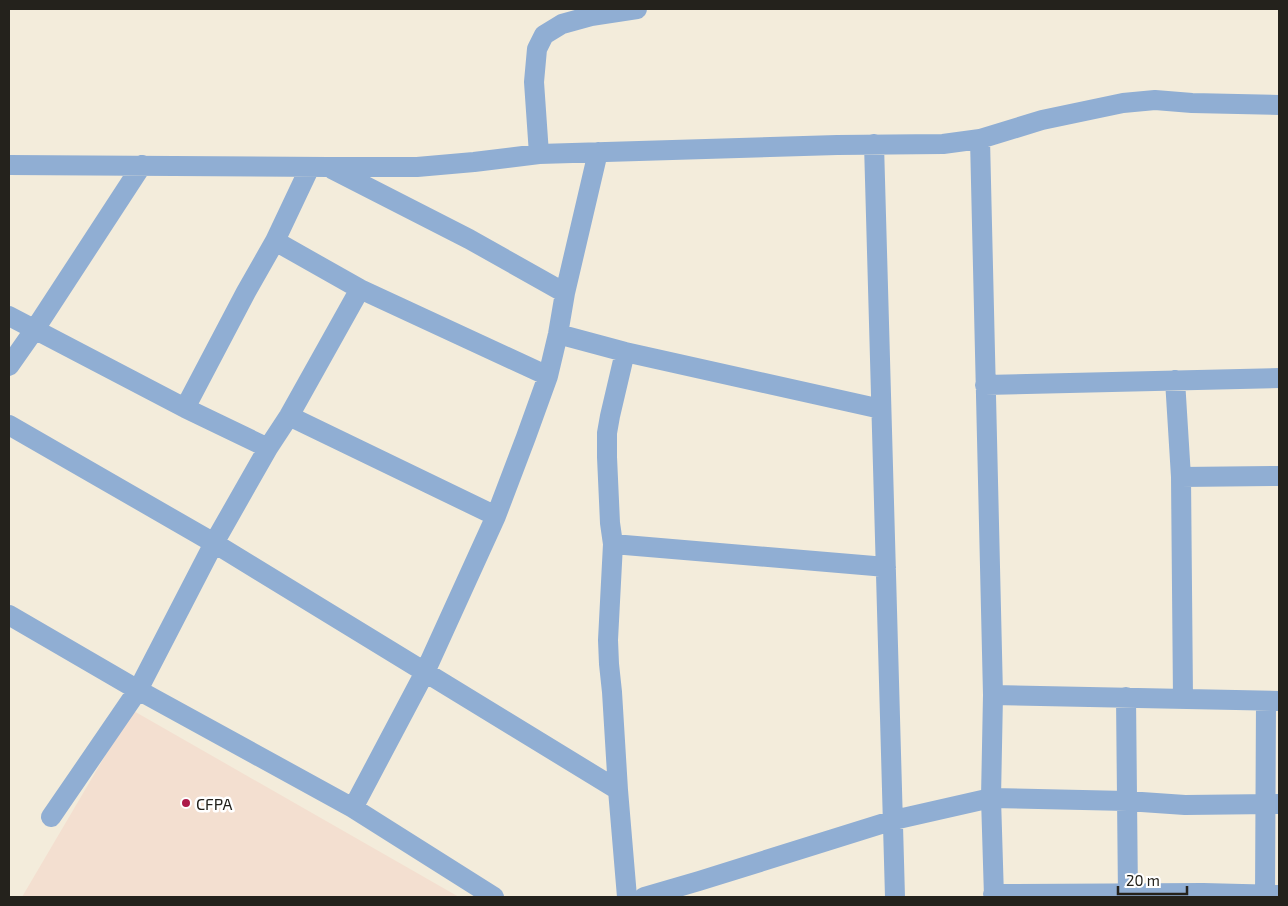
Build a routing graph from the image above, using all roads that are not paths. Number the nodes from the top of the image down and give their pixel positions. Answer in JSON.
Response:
{"nodes":[{"id":1,"x":637,"y":9,"type":"edge"},
{"id":2,"x":1279,"y":105,"type":"edge"},
{"id":3,"x":980,"y":139,"type":"junction"},
{"id":4,"x":874,"y":144,"type":"junction"},
{"id":5,"x":598,"y":152,"type":"junction"},
{"id":6,"x":539,"y":154,"type":"junction"},
{"id":7,"x":9,"y":165,"type":"edge"},
{"id":8,"x":142,"y":165,"type":"junction"},
{"id":9,"x":319,"y":167,"type":"junction"},
{"id":10,"x":276,"y":241,"type":"junction"},
{"id":11,"x":360,"y":289,"type":"junction"},
{"id":12,"x":565,"y":293,"type":"junction"},
{"id":13,"x":9,"y":316,"type":"edge"},
{"id":14,"x":35,"y":329,"type":"junction"},
{"id":15,"x":558,"y":334,"type":"junction"},
{"id":16,"x":625,"y":352,"type":"junction"},
{"id":17,"x":9,"y":366,"type":"edge"},
{"id":18,"x":548,"y":376,"type":"junction"},
{"id":19,"x":1279,"y":378,"type":"edge"},
{"id":20,"x":1175,"y":380,"type":"junction"},
{"id":21,"x":985,"y":385,"type":"junction"},
{"id":22,"x":185,"y":408,"type":"junction"},
{"id":23,"x":881,"y":409,"type":"junction"},
{"id":24,"x":289,"y":416,"type":"junction"},
{"id":25,"x":9,"y":425,"type":"edge"},
{"id":26,"x":268,"y":448,"type":"junction"},
{"id":27,"x":1279,"y":476,"type":"edge"},
{"id":28,"x":1181,"y":478,"type":"junction"},
{"id":29,"x":496,"y":516,"type":"junction"},
{"id":30,"x":214,"y":543,"type":"junction"},
{"id":31,"x":613,"y":544,"type":"junction"},
{"id":32,"x":886,"y":567,"type":"junction"},
{"id":33,"x":9,"y":615,"type":"edge"},
{"id":34,"x":425,"y":672,"type":"junction"},
{"id":35,"x":138,"y":690,"type":"junction"},
{"id":36,"x":993,"y":695,"type":"junction"},
{"id":37,"x":1126,"y":697,"type":"junction"},
{"id":38,"x":1183,"y":699,"type":"junction"},
{"id":39,"x":1273,"y":701,"type":"edge"},
{"id":40,"x":618,"y":790,"type":"junction"},
{"id":41,"x":990,"y":798,"type":"junction"},
{"id":42,"x":1127,"y":801,"type":"junction"},
{"id":43,"x":1272,"y":804,"type":"edge"},
{"id":44,"x":353,"y":808,"type":"junction"},
{"id":45,"x":51,"y":816,"type":"dead end"},
{"id":46,"x":894,"y":820,"type":"junction"},
{"id":47,"x":1128,"y":895,"type":"edge"},
{"id":48,"x":993,"y":896,"type":"edge"},
{"id":49,"x":1270,"y":896,"type":"edge"},
{"id":50,"x":494,"y":897,"type":"edge"},
{"id":51,"x":627,"y":897,"type":"edge"},
{"id":52,"x":644,"y":897,"type":"edge"},
{"id":53,"x":895,"y":897,"type":"edge"}],
"edges":[{"from":1,"to":6,"type":"street"},
{"from":2,"to":3,"type":"street"},
{"from":3,"to":4,"type":"street"},
{"from":3,"to":21,"type":"street"},
{"from":4,"to":5,"type":"street"},
{"from":4,"to":23,"type":"street"},
{"from":5,"to":6,"type":"street"},
{"from":5,"to":12,"type":"street"},
{"from":6,"to":9,"type":"street"},
{"from":7,"to":8,"type":"street"},
{"from":8,"to":9,"type":"street"},
{"from":8,"to":14,"type":"street"},
{"from":9,"to":10,"type":"street"},
{"from":9,"to":12,"type":"street"},
{"from":10,"to":11,"type":"street"},
{"from":10,"to":22,"type":"street"},
{"from":11,"to":18,"type":"street"},
{"from":11,"to":24,"type":"street"},
{"from":12,"to":15,"type":"street"},
{"from":13,"to":14,"type":"street"},
{"from":14,"to":17,"type":"street"},
{"from":14,"to":22,"type":"street"},
{"from":15,"to":16,"type":"street"},
{"from":15,"to":18,"type":"street"},
{"from":16,"to":23,"type":"street"},
{"from":16,"to":31,"type":"street"},
{"from":18,"to":29,"type":"street"},
{"from":19,"to":20,"type":"street"},
{"from":20,"to":21,"type":"street"},
{"from":20,"to":28,"type":"street"},
{"from":21,"to":36,"type":"street"},
{"from":22,"to":26,"type":"street"},
{"from":23,"to":32,"type":"street"},
{"from":24,"to":26,"type":"street"},
{"from":24,"to":29,"type":"street"},
{"from":25,"to":30,"type":"street"},
{"from":26,"to":30,"type":"street"},
{"from":27,"to":28,"type":"street"},
{"from":28,"to":38,"type":"street"},
{"from":29,"to":34,"type":"street"},
{"from":30,"to":34,"type":"street"},
{"from":30,"to":35,"type":"street"},
{"from":31,"to":32,"type":"street"},
{"from":31,"to":40,"type":"street"},
{"from":32,"to":46,"type":"street"},
{"from":33,"to":35,"type":"street"},
{"from":34,"to":40,"type":"street"},
{"from":34,"to":44,"type":"street"},
{"from":35,"to":44,"type":"street"},
{"from":35,"to":45,"type":"street"},
{"from":36,"to":37,"type":"street"},
{"from":36,"to":41,"type":"street"},
{"from":37,"to":38,"type":"street"},
{"from":37,"to":42,"type":"street"},
{"from":38,"to":39,"type":"street"},
{"from":39,"to":43,"type":"street"},
{"from":40,"to":51,"type":"street"},
{"from":41,"to":42,"type":"street"},
{"from":41,"to":46,"type":"street"},
{"from":41,"to":48,"type":"street"},
{"from":42,"to":43,"type":"street"},
{"from":42,"to":47,"type":"street"},
{"from":43,"to":49,"type":"street"},
{"from":44,"to":50,"type":"street"},
{"from":46,"to":52,"type":"street"},
{"from":46,"to":53,"type":"street"},
{"from":47,"to":48,"type":"street"},
{"from":47,"to":49,"type":"street"}]}
